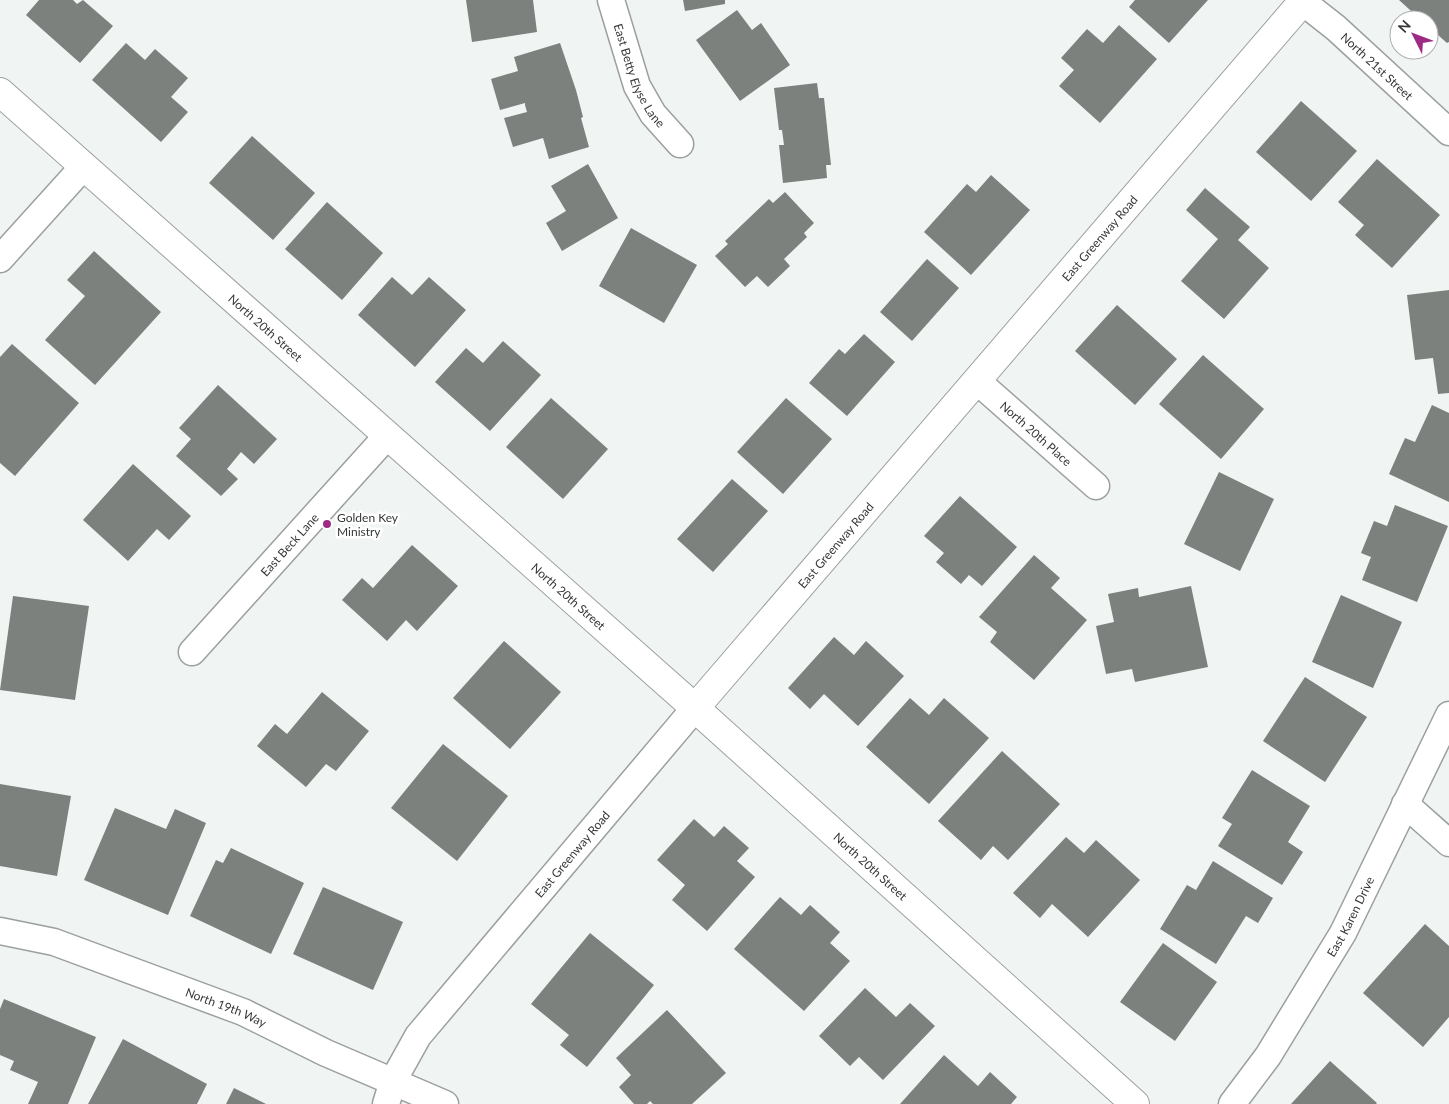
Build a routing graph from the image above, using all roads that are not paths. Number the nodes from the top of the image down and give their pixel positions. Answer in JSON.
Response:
{"nodes":[{"id":1,"x":611,"y":0,"type":"edge"},
{"id":2,"x":1304,"y":1,"type":"edge"},
{"id":3,"x":0,"y":92,"type":"edge"},
{"id":4,"x":1449,"y":132,"type":"edge"},
{"id":5,"x":680,"y":144,"type":"dead end"},
{"id":6,"x":84,"y":166,"type":"junction"},
{"id":7,"x":0,"y":259,"type":"edge"},
{"id":8,"x":977,"y":381,"type":"junction"},
{"id":9,"x":387,"y":436,"type":"junction"},
{"id":10,"x":1096,"y":486,"type":"dead end"},
{"id":11,"x":192,"y":652,"type":"dead end"},
{"id":12,"x":695,"y":708,"type":"junction"},
{"id":13,"x":1449,"y":715,"type":"edge"},
{"id":14,"x":1405,"y":804,"type":"junction"},
{"id":15,"x":1449,"y":843,"type":"edge"},
{"id":16,"x":0,"y":931,"type":"edge"},
{"id":17,"x":389,"y":1092,"type":"edge"},
{"id":18,"x":445,"y":1104,"type":"edge"},
{"id":19,"x":1135,"y":1104,"type":"edge"},
{"id":20,"x":1232,"y":1104,"type":"edge"}],
"edges":[{"from":1,"to":5,"type":"street","name":"East Betty Elyse Lane"},
{"from":2,"to":4,"type":"street","name":"North 21st Street"},
{"from":2,"to":8,"type":"street","name":"East Greenway Road"},
{"from":3,"to":6,"type":"street","name":"North 20th Street"},
{"from":6,"to":7,"type":"street"},
{"from":6,"to":9,"type":"street","name":"North 20th Street"},
{"from":8,"to":10,"type":"street","name":"North 20th Place"},
{"from":8,"to":12,"type":"street","name":"East Greenway Road"},
{"from":9,"to":11,"type":"street","name":"East Beck Lane"},
{"from":9,"to":12,"type":"street","name":"North 20th Street"},
{"from":12,"to":17,"type":"street","name":"East Greenway Road"},
{"from":12,"to":19,"type":"street","name":"North 20th Street"},
{"from":13,"to":14,"type":"street","name":"East Karen Drive"},
{"from":14,"to":15,"type":"street"},
{"from":14,"to":20,"type":"street","name":"East Karen Drive"},
{"from":16,"to":17,"type":"street","name":"North 19th Way"},
{"from":17,"to":18,"type":"street","name":"North 19th Way"}]}
